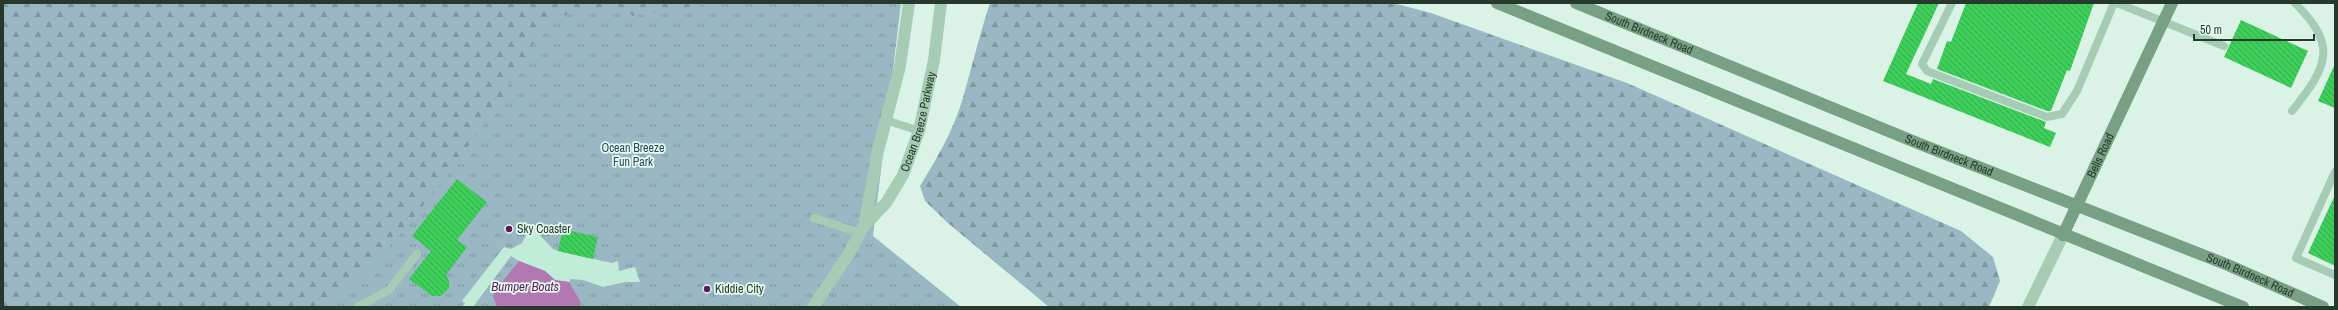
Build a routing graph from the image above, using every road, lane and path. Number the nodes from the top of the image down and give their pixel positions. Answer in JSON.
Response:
{"nodes":[{"id":1,"x":909,"y":3,"type":"edge"},
{"id":2,"x":941,"y":3,"type":"edge"},
{"id":3,"x":1497,"y":3,"type":"edge"},
{"id":4,"x":1576,"y":3,"type":"edge"},
{"id":5,"x":1952,"y":3,"type":"edge"},
{"id":6,"x":2115,"y":3,"type":"edge"},
{"id":7,"x":2172,"y":3,"type":"edge"},
{"id":8,"x":2295,"y":3,"type":"edge"},
{"id":9,"x":2163,"y":22,"type":"junction"},
{"id":10,"x":2224,"y":46,"type":"dead end"},
{"id":11,"x":2292,"y":111,"type":"dead end"},
{"id":12,"x":886,"y":120,"type":"junction"},
{"id":13,"x":919,"y":131,"type":"junction"},
{"id":14,"x":2335,"y":172,"type":"edge"},
{"id":15,"x":2078,"y":205,"type":"junction"},
{"id":16,"x":814,"y":218,"type":"dead end"},
{"id":17,"x":862,"y":230,"type":"junction"},
{"id":18,"x":2063,"y":235,"type":"junction"},
{"id":19,"x":417,"y":254,"type":"dead end"},
{"id":20,"x":2335,"y":275,"type":"edge"},
{"id":21,"x":357,"y":307,"type":"edge"},
{"id":22,"x":812,"y":307,"type":"edge"},
{"id":23,"x":2028,"y":307,"type":"edge"},
{"id":24,"x":2243,"y":307,"type":"edge"},
{"id":25,"x":2323,"y":307,"type":"edge"}],
"edges":[{"from":1,"to":12,"type":"street","name":"Ocean Breeze Parkway"},
{"from":2,"to":13,"type":"street","name":"Ocean Breeze Parkway"},
{"from":3,"to":18,"type":"main road"},
{"from":4,"to":15,"type":"main road","name":"South Birdneck Road"},
{"from":5,"to":6,"type":"lane"},
{"from":6,"to":9,"type":"lane"},
{"from":7,"to":9,"type":"main road","name":"Bells Road"},
{"from":8,"to":11,"type":"lane"},
{"from":9,"to":10,"type":"lane"},
{"from":9,"to":15,"type":"main road","name":"Bells Road"},
{"from":12,"to":13,"type":"lane"},
{"from":12,"to":17,"type":"street","name":"Ocean Breeze Parkway"},
{"from":13,"to":17,"type":"street","name":"Ocean Breeze Parkway"},
{"from":14,"to":20,"type":"lane"},
{"from":15,"to":18,"type":"main road","name":"Bells Road"},
{"from":15,"to":25,"type":"main road","name":"South Birdneck Road"},
{"from":16,"to":17,"type":"lane"},
{"from":17,"to":22,"type":"street","name":"Ocean Breeze Parkway"},
{"from":18,"to":23,"type":"street","name":"Bells Road"},
{"from":18,"to":24,"type":"main road"},
{"from":19,"to":21,"type":"lane"}]}
